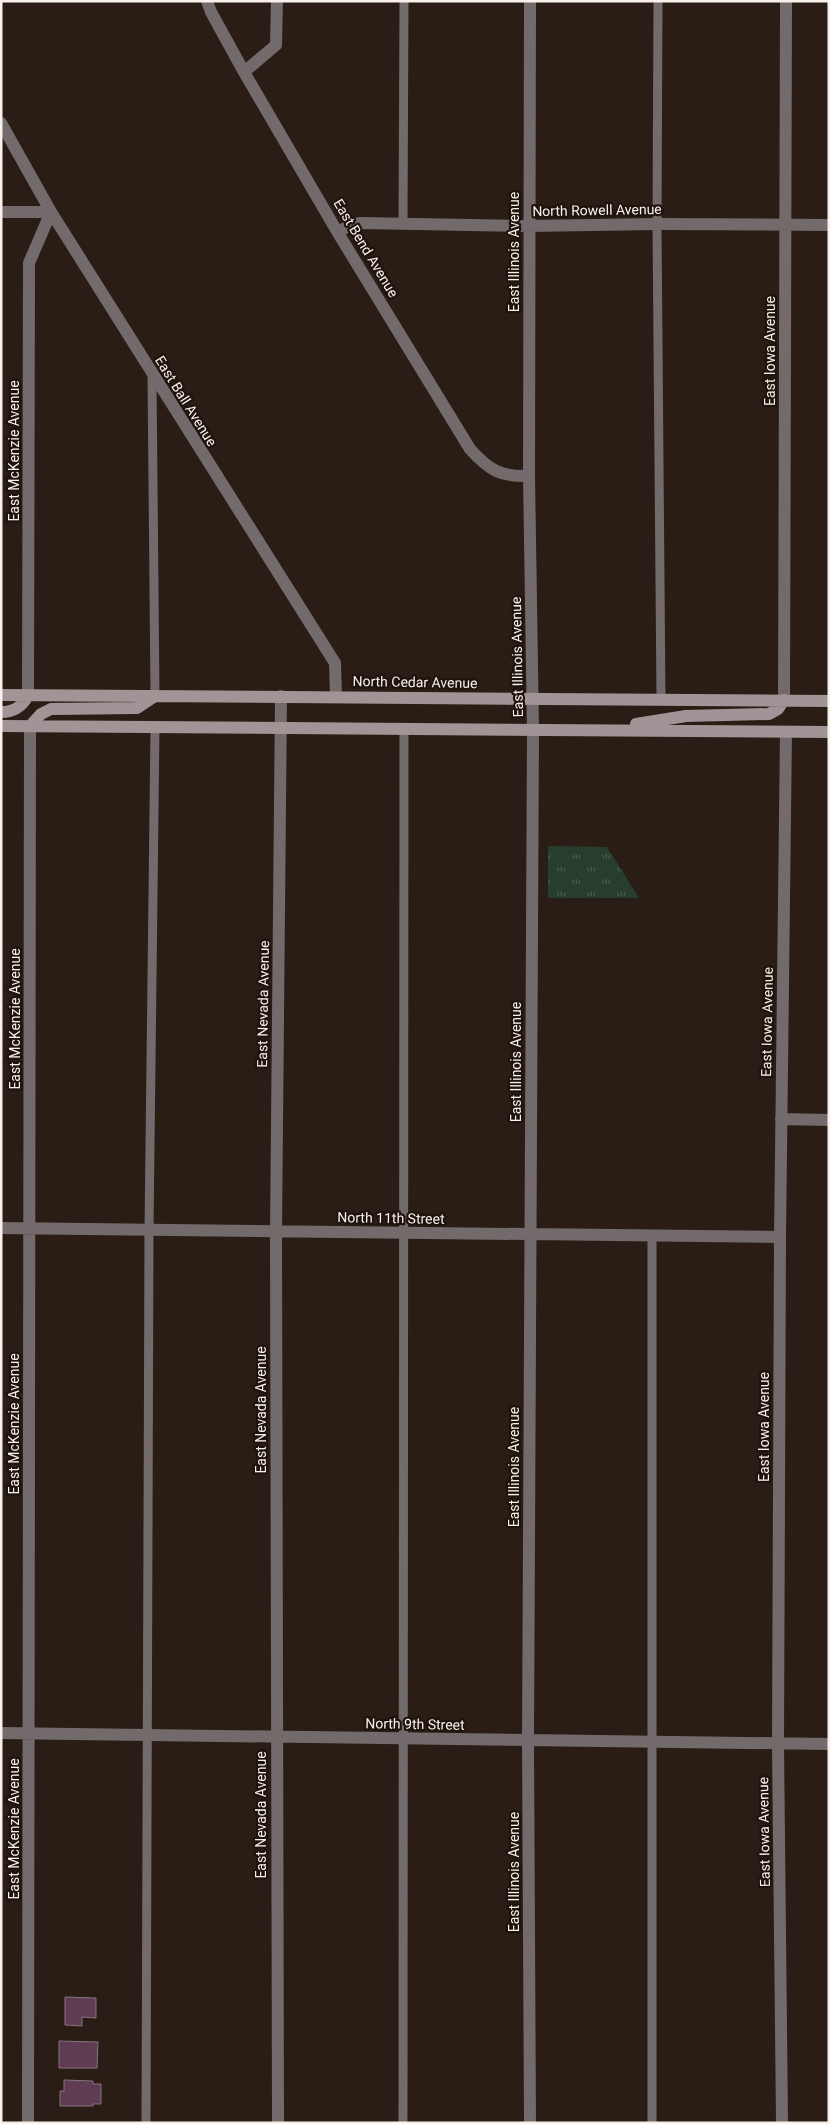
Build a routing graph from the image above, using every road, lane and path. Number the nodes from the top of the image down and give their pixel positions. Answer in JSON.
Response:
{"nodes":[{"id":1,"x":206,"y":1,"type":"edge"},
{"id":2,"x":277,"y":1,"type":"edge"},
{"id":3,"x":404,"y":1,"type":"edge"},
{"id":4,"x":530,"y":1,"type":"edge"},
{"id":5,"x":658,"y":1,"type":"edge"},
{"id":6,"x":786,"y":1,"type":"edge"},
{"id":7,"x":244,"y":72,"type":"junction"},
{"id":8,"x":1,"y":123,"type":"edge"},
{"id":9,"x":1,"y":212,"type":"edge"},
{"id":10,"x":51,"y":212,"type":"junction"},
{"id":11,"x":403,"y":224,"type":"junction"},
{"id":12,"x":657,"y":224,"type":"junction"},
{"id":13,"x":829,"y":225,"type":"edge"},
{"id":14,"x":528,"y":226,"type":"junction"},
{"id":15,"x":785,"y":226,"type":"junction"},
{"id":16,"x":338,"y":233,"type":"junction"},
{"id":17,"x":152,"y":376,"type":"junction"},
{"id":18,"x":529,"y":476,"type":"junction"},
{"id":19,"x":1,"y":695,"type":"edge"},
{"id":20,"x":28,"y":695,"type":"junction"},
{"id":21,"x":155,"y":696,"type":"junction"},
{"id":22,"x":281,"y":696,"type":"junction"},
{"id":23,"x":336,"y":696,"type":"junction"},
{"id":24,"x":533,"y":698,"type":"junction"},
{"id":25,"x":661,"y":700,"type":"junction"},
{"id":26,"x":784,"y":700,"type":"junction"},
{"id":27,"x":829,"y":701,"type":"edge"},
{"id":28,"x":1,"y":712,"type":"edge"},
{"id":29,"x":1,"y":726,"type":"edge"},
{"id":30,"x":30,"y":726,"type":"junction"},
{"id":31,"x":156,"y":726,"type":"junction"},
{"id":32,"x":281,"y":727,"type":"junction"},
{"id":33,"x":404,"y":728,"type":"junction"},
{"id":34,"x":533,"y":729,"type":"junction"},
{"id":35,"x":604,"y":729,"type":"junction"},
{"id":36,"x":786,"y":732,"type":"junction"},
{"id":37,"x":829,"y":732,"type":"edge"},
{"id":38,"x":781,"y":1120,"type":"junction"},
{"id":39,"x":829,"y":1120,"type":"edge"},
{"id":40,"x":1,"y":1228,"type":"edge"},
{"id":41,"x":30,"y":1228,"type":"junction"},
{"id":42,"x":149,"y":1230,"type":"junction"},
{"id":43,"x":276,"y":1232,"type":"junction"},
{"id":44,"x":403,"y":1233,"type":"junction"},
{"id":45,"x":530,"y":1235,"type":"junction"},
{"id":46,"x":652,"y":1235,"type":"junction"},
{"id":47,"x":780,"y":1237,"type":"junction"},
{"id":48,"x":1,"y":1733,"type":"edge"},
{"id":49,"x":29,"y":1734,"type":"junction"},
{"id":50,"x":147,"y":1736,"type":"junction"},
{"id":51,"x":276,"y":1738,"type":"junction"},
{"id":52,"x":403,"y":1739,"type":"junction"},
{"id":53,"x":528,"y":1741,"type":"junction"},
{"id":54,"x":652,"y":1742,"type":"junction"},
{"id":55,"x":778,"y":1744,"type":"junction"},
{"id":56,"x":829,"y":1744,"type":"edge"},
{"id":57,"x":28,"y":2123,"type":"edge"},
{"id":58,"x":146,"y":2123,"type":"edge"},
{"id":59,"x":278,"y":2123,"type":"edge"},
{"id":60,"x":403,"y":2123,"type":"edge"},
{"id":61,"x":530,"y":2123,"type":"edge"},
{"id":62,"x":652,"y":2123,"type":"edge"},
{"id":63,"x":782,"y":2123,"type":"edge"}],
"edges":[{"from":1,"to":7,"type":"street","name":"East Bend Avenue"},
{"from":2,"to":7,"type":"street"},
{"from":3,"to":11,"type":"lane"},
{"from":4,"to":14,"type":"street","name":"East Illinois Avenue"},
{"from":5,"to":12,"type":"lane"},
{"from":6,"to":15,"type":"street","name":"East Iowa Avenue"},
{"from":7,"to":16,"type":"street","name":"East Bend Avenue"},
{"from":8,"to":10,"type":"street","name":"East Ball Avenue"},
{"from":9,"to":10,"type":"street"},
{"from":10,"to":17,"type":"street","name":"East Ball Avenue"},
{"from":10,"to":20,"type":"street","name":"East McKenzie Avenue"},
{"from":11,"to":14,"type":"street","name":"North Rowell Avenue"},
{"from":11,"to":16,"type":"street","name":"North Rowell Avenue"},
{"from":12,"to":14,"type":"street","name":"North Rowell Avenue"},
{"from":12,"to":15,"type":"street","name":"North Rowell Avenue"},
{"from":12,"to":25,"type":"lane"},
{"from":13,"to":15,"type":"street","name":"North Rowell Avenue"},
{"from":14,"to":18,"type":"street","name":"East Illinois Avenue"},
{"from":15,"to":26,"type":"street","name":"East Iowa Avenue"},
{"from":16,"to":18,"type":"street","name":"East Bend Avenue"},
{"from":17,"to":21,"type":"lane"},
{"from":17,"to":23,"type":"street","name":"East Ball Avenue"},
{"from":18,"to":24,"type":"street","name":"East Illinois Avenue"},
{"from":19,"to":20,"type":"main road","name":"North Cedar Avenue"},
{"from":20,"to":21,"type":"main road","name":"North Cedar Avenue"},
{"from":20,"to":28,"type":"main road"},
{"from":21,"to":22,"type":"main road","name":"North Cedar Avenue"},
{"from":21,"to":30,"type":"main road"},
{"from":22,"to":23,"type":"main road","name":"North Cedar Avenue"},
{"from":22,"to":32,"type":"street","name":"East Nevada Avenue"},
{"from":23,"to":24,"type":"main road","name":"North Cedar Avenue"},
{"from":24,"to":25,"type":"main road","name":"North Cedar Avenue"},
{"from":24,"to":34,"type":"street","name":"East Illinois Avenue"},
{"from":25,"to":26,"type":"main road","name":"North Cedar Avenue"},
{"from":26,"to":27,"type":"main road","name":"North Cedar Avenue"},
{"from":26,"to":35,"type":"main road"},
{"from":29,"to":30,"type":"main road"},
{"from":30,"to":31,"type":"main road"},
{"from":30,"to":41,"type":"street","name":"East McKenzie Avenue"},
{"from":31,"to":32,"type":"main road"},
{"from":31,"to":42,"type":"lane"},
{"from":32,"to":33,"type":"main road"},
{"from":32,"to":43,"type":"street","name":"East Nevada Avenue"},
{"from":33,"to":34,"type":"main road"},
{"from":33,"to":44,"type":"lane"},
{"from":34,"to":35,"type":"main road"},
{"from":34,"to":45,"type":"street","name":"East Illinois Avenue"},
{"from":35,"to":36,"type":"main road"},
{"from":36,"to":37,"type":"main road"},
{"from":36,"to":38,"type":"street","name":"East Iowa Avenue"},
{"from":38,"to":39,"type":"street"},
{"from":38,"to":47,"type":"street","name":"East Iowa Avenue"},
{"from":40,"to":41,"type":"street","name":"North 11th Street"},
{"from":41,"to":42,"type":"street","name":"North 11th Street"},
{"from":41,"to":49,"type":"street","name":"East McKenzie Avenue"},
{"from":42,"to":43,"type":"street","name":"North 11th Street"},
{"from":42,"to":50,"type":"lane"},
{"from":43,"to":44,"type":"street","name":"North 11th Street"},
{"from":43,"to":51,"type":"street","name":"East Nevada Avenue"},
{"from":44,"to":45,"type":"street","name":"North 11th Street"},
{"from":44,"to":52,"type":"lane"},
{"from":45,"to":46,"type":"street","name":"North 11th Street"},
{"from":45,"to":53,"type":"street","name":"East Illinois Avenue"},
{"from":46,"to":47,"type":"street","name":"North 11th Street"},
{"from":46,"to":54,"type":"lane"},
{"from":47,"to":55,"type":"street","name":"East Iowa Avenue"},
{"from":48,"to":49,"type":"street","name":"North 9th Street"},
{"from":49,"to":50,"type":"street","name":"North 9th Street"},
{"from":49,"to":57,"type":"street","name":"East McKenzie Avenue"},
{"from":50,"to":51,"type":"street","name":"North 9th Street"},
{"from":50,"to":58,"type":"lane"},
{"from":51,"to":52,"type":"street","name":"North 9th Street"},
{"from":51,"to":59,"type":"street","name":"East Nevada Avenue"},
{"from":52,"to":53,"type":"street","name":"North 9th Street"},
{"from":52,"to":60,"type":"lane"},
{"from":53,"to":54,"type":"street","name":"North 9th Street"},
{"from":53,"to":61,"type":"street","name":"East Illinois Avenue"},
{"from":54,"to":55,"type":"street","name":"North 9th Street"},
{"from":54,"to":62,"type":"lane"},
{"from":55,"to":56,"type":"street","name":"North 9th Street"},
{"from":55,"to":63,"type":"street","name":"East Iowa Avenue"}]}
